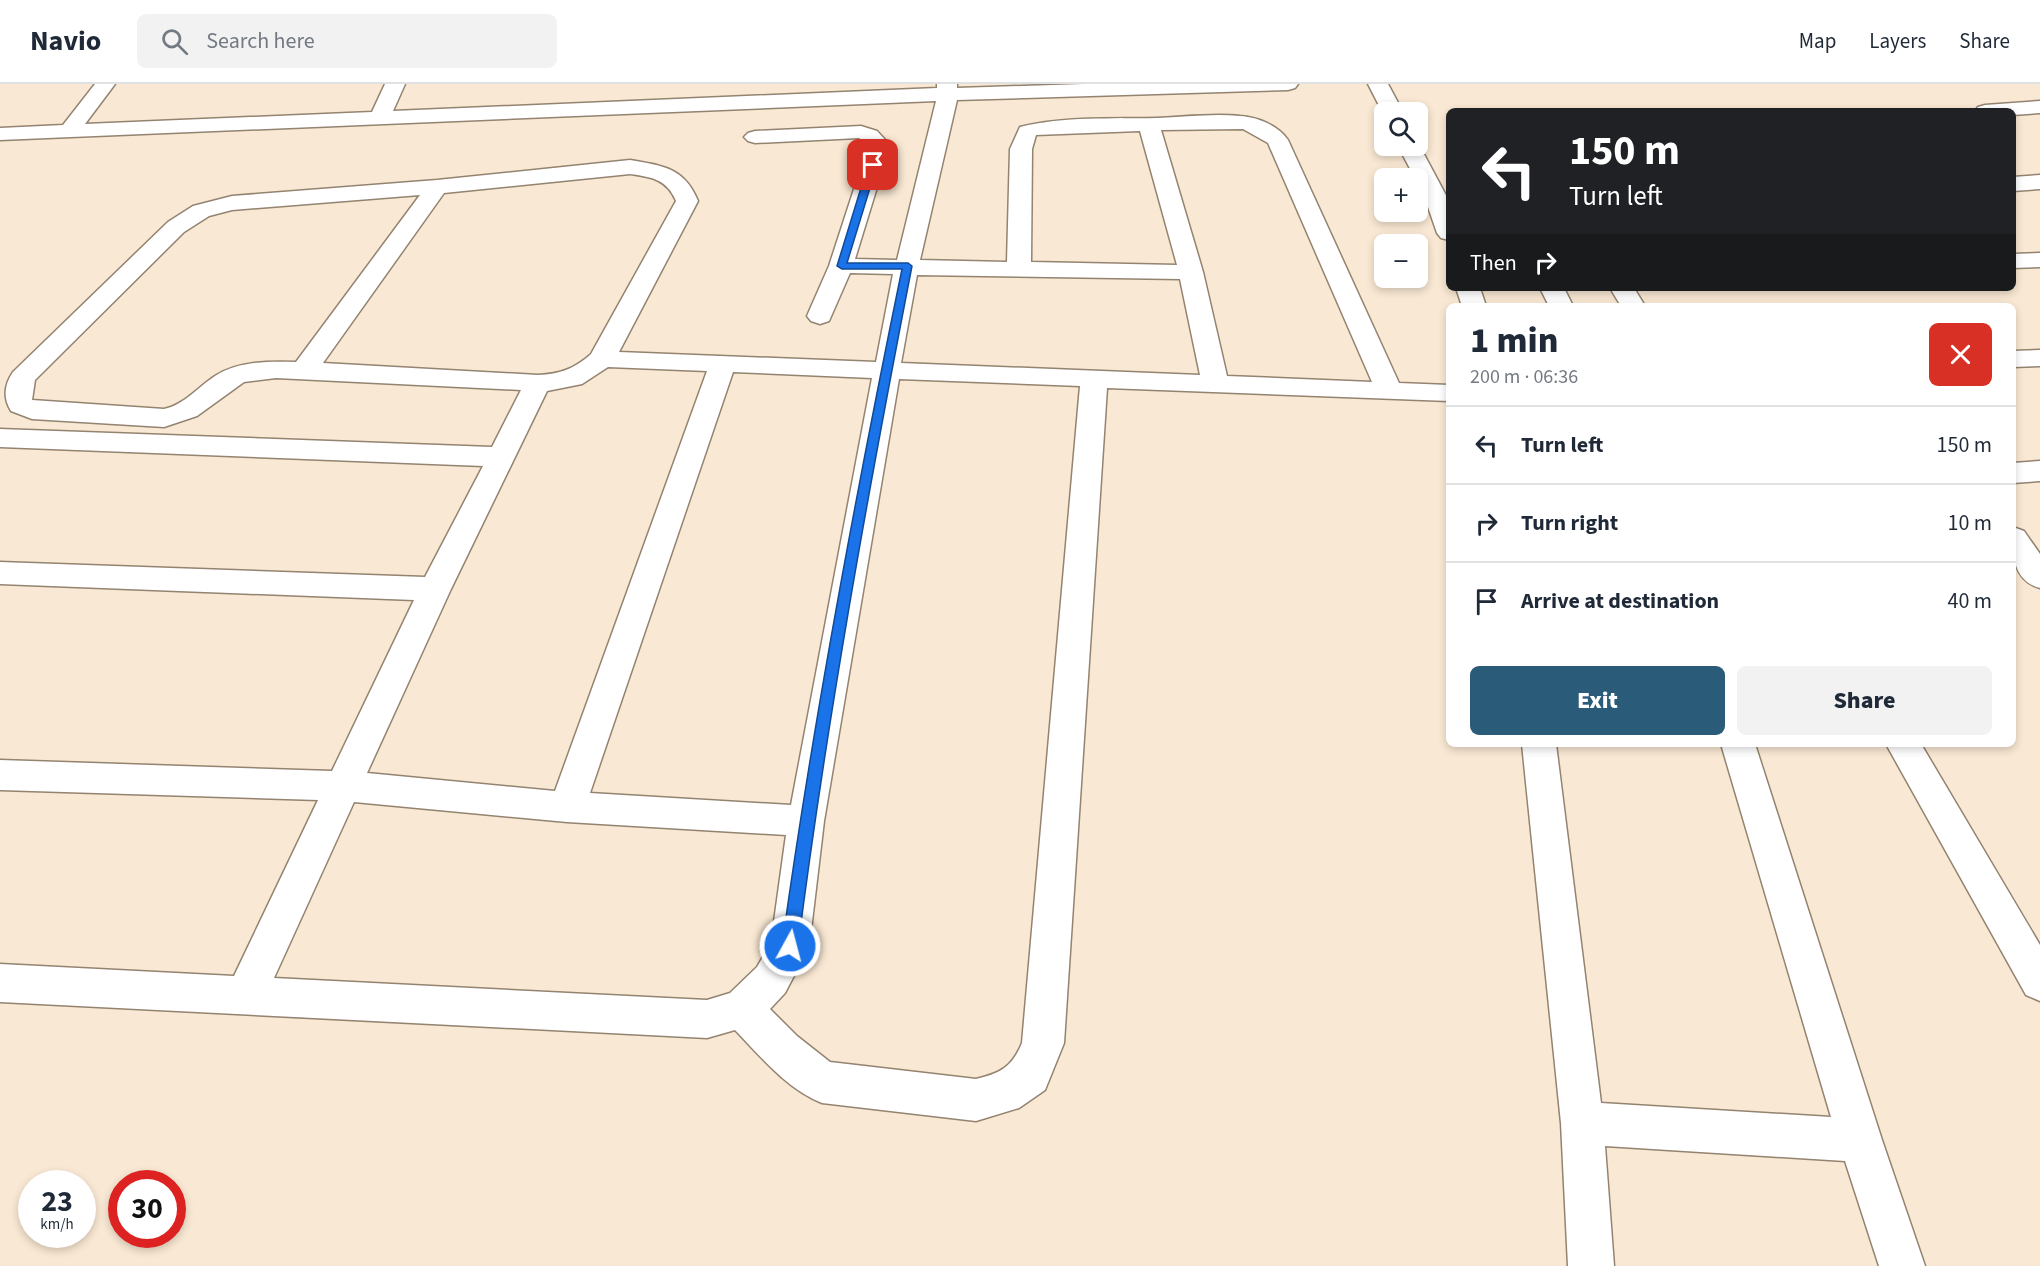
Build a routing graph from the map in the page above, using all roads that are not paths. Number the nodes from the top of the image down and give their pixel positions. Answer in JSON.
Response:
{"nodes":[{"id":1,"x":105,"y":84,"type":"edge"},
{"id":2,"x":395,"y":84,"type":"edge"},
{"id":3,"x":1288,"y":84,"type":"edge"},
{"id":4,"x":1378,"y":84,"type":"edge"},
{"id":5,"x":948,"y":89,"type":"edge"},
{"id":6,"x":1388,"y":102,"type":"edge"},
{"id":7,"x":2040,"y":107,"type":"edge"},
{"id":8,"x":2016,"y":109,"type":"edge"},
{"id":9,"x":379,"y":119,"type":"junction"},
{"id":10,"x":1149,"y":124,"type":"junction"},
{"id":11,"x":68,"y":132,"type":"junction"},
{"id":12,"x":0,"y":134,"type":"edge"},
{"id":13,"x":755,"y":137,"type":"dead end"},
{"id":14,"x":1414,"y":156,"type":"edge"},
{"id":15,"x":2040,"y":182,"type":"edge"},
{"id":16,"x":2016,"y":184,"type":"edge"},
{"id":17,"x":437,"y":187,"type":"junction"},
{"id":18,"x":1446,"y":224,"type":"edge"},
{"id":19,"x":2040,"y":260,"type":"edge"},
{"id":20,"x":2016,"y":261,"type":"edge"},
{"id":21,"x":842,"y":266,"type":"junction"},
{"id":22,"x":908,"y":266,"type":"junction"},
{"id":23,"x":1019,"y":269,"type":"junction"},
{"id":24,"x":1191,"y":272,"type":"junction"},
{"id":25,"x":820,"y":316,"type":"dead end"},
{"id":26,"x":2040,"y":358,"type":"edge"},
{"id":27,"x":602,"y":359,"type":"junction"},
{"id":28,"x":2016,"y":359,"type":"edge"},
{"id":29,"x":723,"y":364,"type":"junction"},
{"id":30,"x":304,"y":370,"type":"junction"},
{"id":31,"x":886,"y":370,"type":"junction"},
{"id":32,"x":1094,"y":378,"type":"junction"},
{"id":33,"x":538,"y":383,"type":"junction"},
{"id":34,"x":1215,"y":383,"type":"junction"},
{"id":35,"x":1389,"y":390,"type":"junction"},
{"id":36,"x":1446,"y":393,"type":"edge"},
{"id":37,"x":0,"y":438,"type":"edge"},
{"id":38,"x":502,"y":457,"type":"junction"},
{"id":39,"x":2040,"y":471,"type":"edge"},
{"id":40,"x":2016,"y":473,"type":"edge"},
{"id":41,"x":2016,"y":542,"type":"edge"},
{"id":42,"x":0,"y":573,"type":"edge"},
{"id":43,"x":2040,"y":577,"type":"edge"},
{"id":44,"x":435,"y":589,"type":"junction"},
{"id":45,"x":1539,"y":747,"type":"edge"},
{"id":46,"x":1739,"y":747,"type":"edge"},
{"id":47,"x":1905,"y":747,"type":"edge"},
{"id":48,"x":0,"y":775,"type":"edge"},
{"id":49,"x":343,"y":786,"type":"junction"},
{"id":50,"x":567,"y":807,"type":"junction"},
{"id":51,"x":806,"y":821,"type":"junction"},
{"id":52,"x":2040,"y":982,"type":"edge"},
{"id":53,"x":0,"y":983,"type":"edge"},
{"id":54,"x":246,"y":994,"type":"junction"},
{"id":55,"x":742,"y":1009,"type":"junction"},
{"id":56,"x":1582,"y":1123,"type":"junction"},
{"id":57,"x":1860,"y":1140,"type":"junction"},
{"id":58,"x":1591,"y":1266,"type":"edge"},
{"id":59,"x":1902,"y":1266,"type":"edge"}],
"edges":[{"from":1,"to":11,"type":"street"},
{"from":2,"to":9,"type":"street"},
{"from":3,"to":5,"type":"street"},
{"from":4,"to":6,"type":"street"},
{"from":5,"to":9,"type":"street"},
{"from":5,"to":22,"type":"street"},
{"from":7,"to":8,"type":"street"},
{"from":9,"to":11,"type":"street"},
{"from":10,"to":23,"type":"street"},
{"from":10,"to":24,"type":"street"},
{"from":10,"to":35,"type":"street"},
{"from":11,"to":12,"type":"street"},
{"from":13,"to":21,"type":"street"},
{"from":14,"to":18,"type":"street"},
{"from":15,"to":16,"type":"street"},
{"from":17,"to":27,"type":"street"},
{"from":17,"to":30,"type":"street"},
{"from":17,"to":30,"type":"street"},
{"from":19,"to":20,"type":"street"},
{"from":21,"to":22,"type":"street"},
{"from":21,"to":25,"type":"street"},
{"from":22,"to":23,"type":"street"},
{"from":22,"to":31,"type":"street"},
{"from":23,"to":24,"type":"street"},
{"from":24,"to":34,"type":"street"},
{"from":26,"to":28,"type":"street"},
{"from":27,"to":29,"type":"street"},
{"from":27,"to":33,"type":"street"},
{"from":29,"to":31,"type":"street"},
{"from":29,"to":50,"type":"street"},
{"from":30,"to":33,"type":"street"},
{"from":31,"to":32,"type":"street"},
{"from":31,"to":51,"type":"street"},
{"from":32,"to":34,"type":"street"},
{"from":32,"to":55,"type":"street"},
{"from":33,"to":38,"type":"street"},
{"from":34,"to":35,"type":"street"},
{"from":35,"to":36,"type":"street"},
{"from":37,"to":38,"type":"street"},
{"from":38,"to":44,"type":"street"},
{"from":39,"to":40,"type":"street"},
{"from":41,"to":43,"type":"street"},
{"from":42,"to":44,"type":"street"},
{"from":44,"to":49,"type":"street"},
{"from":45,"to":56,"type":"street"},
{"from":46,"to":57,"type":"street"},
{"from":47,"to":52,"type":"street"},
{"from":48,"to":49,"type":"street"},
{"from":49,"to":50,"type":"street"},
{"from":49,"to":54,"type":"street"},
{"from":50,"to":51,"type":"street"},
{"from":51,"to":55,"type":"street"},
{"from":53,"to":54,"type":"street"},
{"from":54,"to":55,"type":"street"},
{"from":56,"to":57,"type":"street"},
{"from":56,"to":58,"type":"street"},
{"from":57,"to":59,"type":"street"}]}
